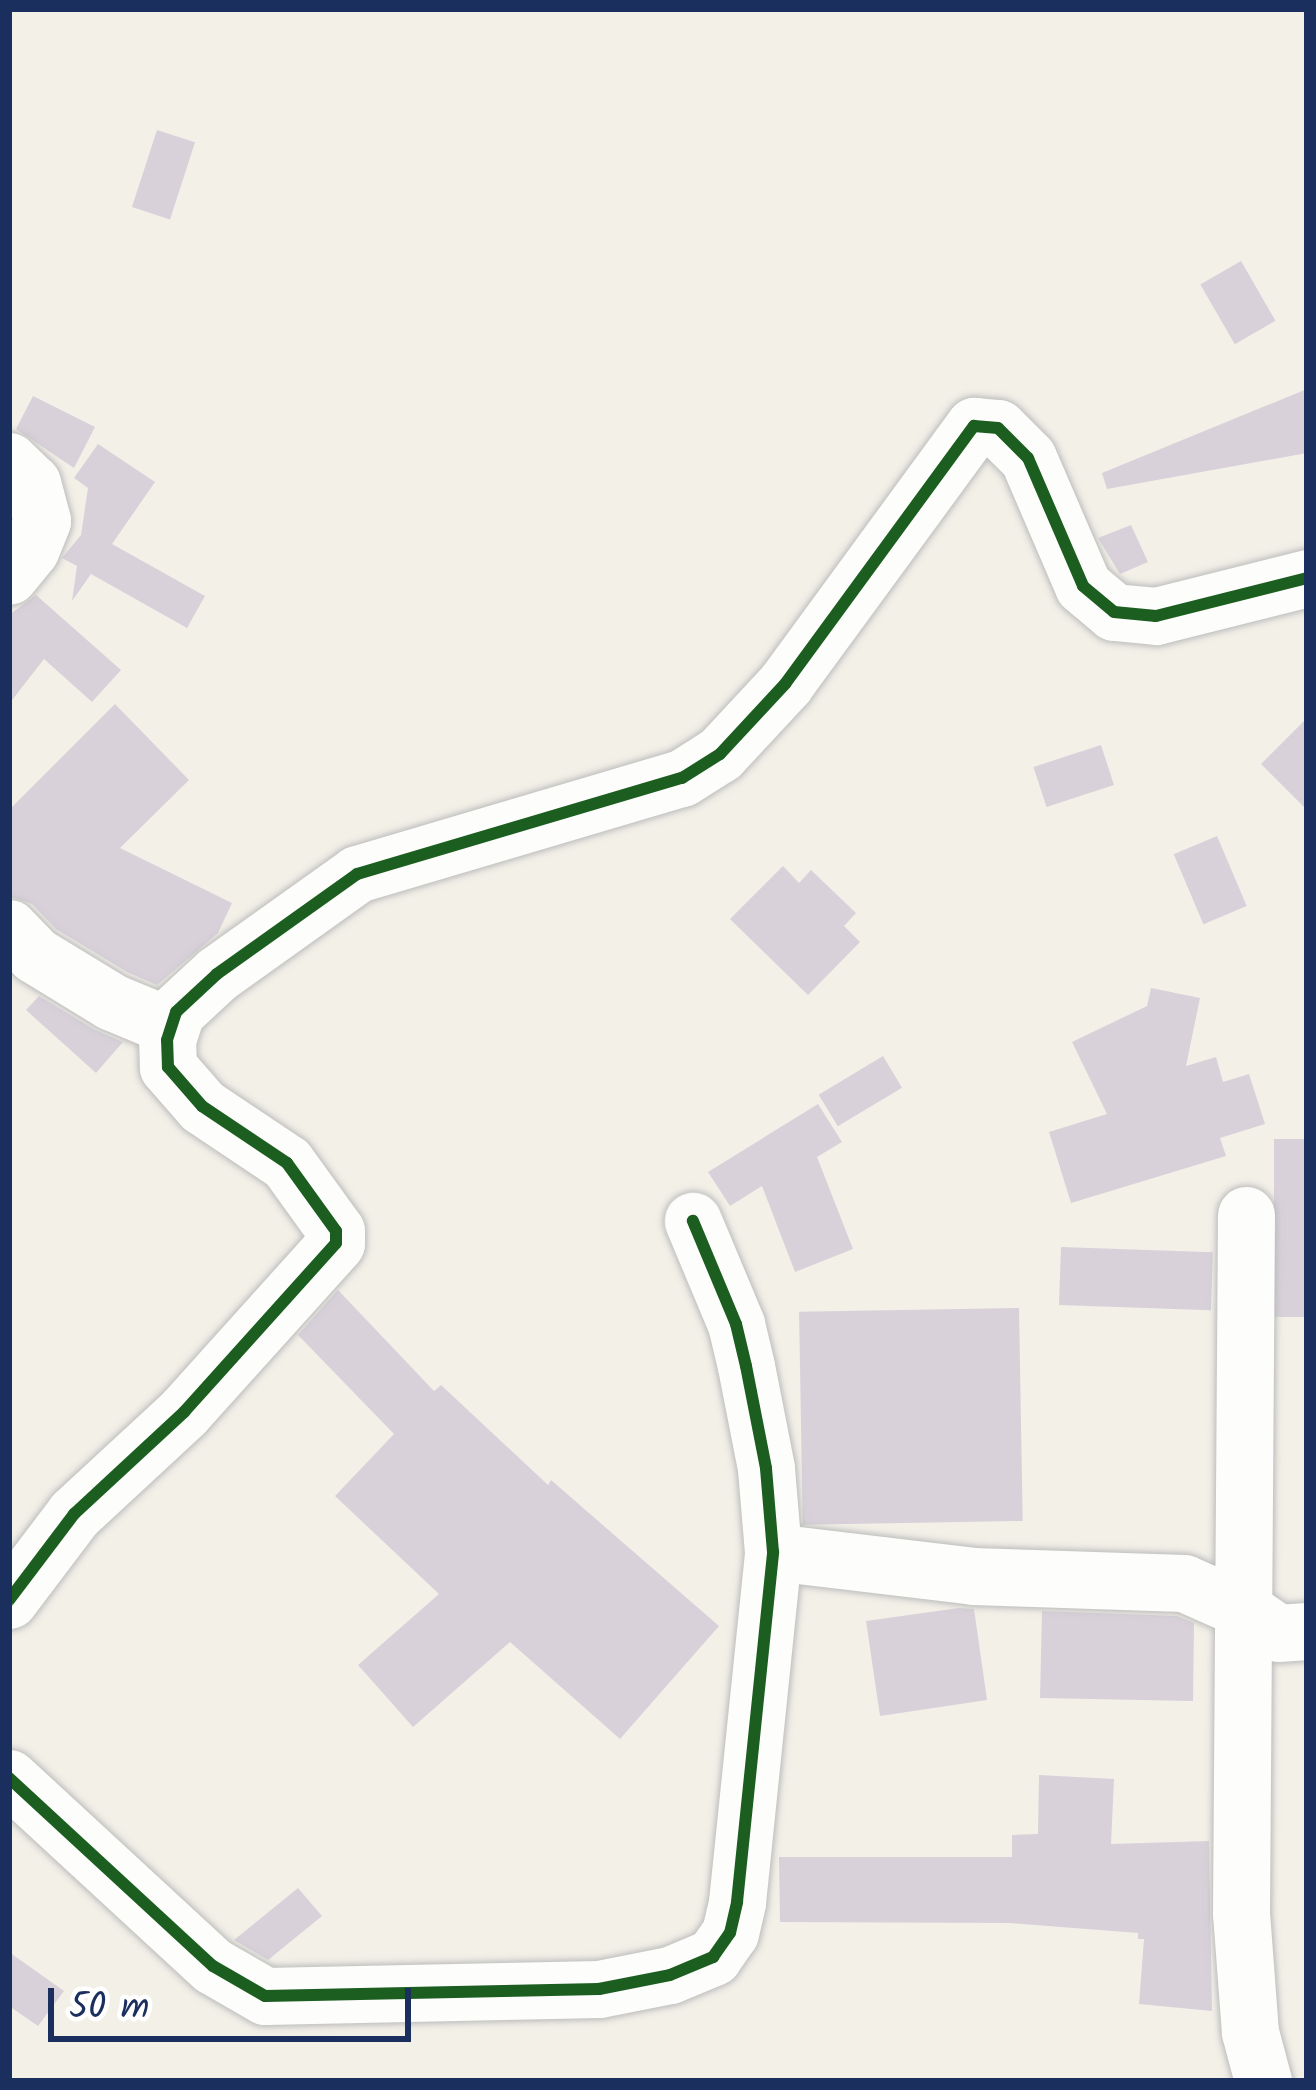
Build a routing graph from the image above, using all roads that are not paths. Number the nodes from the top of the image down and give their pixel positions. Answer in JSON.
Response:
{"nodes":[{"id":1,"x":9,"y":461,"type":"edge"},
{"id":2,"x":9,"y":576,"type":"edge"},
{"id":3,"x":1307,"y":578,"type":"edge"},
{"id":4,"x":9,"y":928,"type":"edge"},
{"id":5,"x":170,"y":1026,"type":"junction"},
{"id":6,"x":1246,"y":1214,"type":"dead end"},
{"id":7,"x":693,"y":1221,"type":"dead end"},
{"id":8,"x":773,"y":1552,"type":"junction"},
{"id":9,"x":9,"y":1600,"type":"edge"},
{"id":10,"x":1243,"y":1609,"type":"junction"},
{"id":11,"x":1307,"y":1631,"type":"edge"},
{"id":12,"x":9,"y":1778,"type":"edge"},
{"id":13,"x":1263,"y":2081,"type":"edge"}],
"edges":[{"from":1,"to":2,"type":"street"},
{"from":3,"to":5,"type":"street"},
{"from":4,"to":5,"type":"street"},
{"from":5,"to":9,"type":"street"},
{"from":6,"to":10,"type":"street"},
{"from":7,"to":8,"type":"street"},
{"from":8,"to":10,"type":"street"},
{"from":8,"to":12,"type":"street"},
{"from":10,"to":11,"type":"street"},
{"from":10,"to":13,"type":"street"}]}
